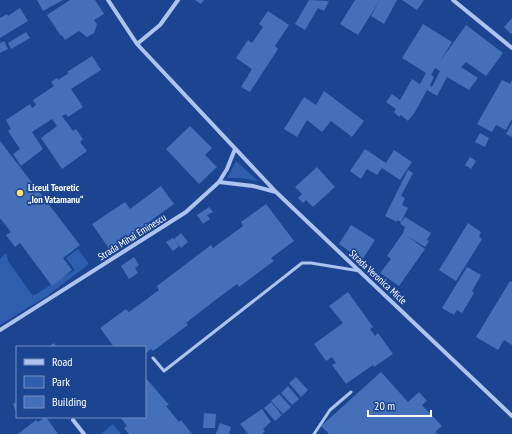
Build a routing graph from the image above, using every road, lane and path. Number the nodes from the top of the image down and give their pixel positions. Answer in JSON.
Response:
{"nodes":[{"id":1,"x":108,"y":0,"type":"edge"},
{"id":2,"x":178,"y":0,"type":"edge"},
{"id":3,"x":453,"y":0,"type":"edge"},
{"id":4,"x":137,"y":44,"type":"junction"},
{"id":5,"x":512,"y":48,"type":"edge"},
{"id":6,"x":235,"y":149,"type":"junction"},
{"id":7,"x":219,"y":182,"type":"junction"},
{"id":8,"x":276,"y":192,"type":"junction"},
{"id":9,"x":360,"y":272,"type":"junction"},
{"id":10,"x":0,"y":330,"type":"edge"},
{"id":11,"x":153,"y":358,"type":"dead end"},
{"id":12,"x":351,"y":392,"type":"dead end"},
{"id":13,"x":512,"y":416,"type":"edge"},
{"id":14,"x":73,"y":420,"type":"dead end"},
{"id":15,"x":84,"y":434,"type":"edge"},
{"id":16,"x":314,"y":434,"type":"edge"}],
"edges":[{"from":1,"to":4,"type":"street","name":"Strada Veronica Micle"},
{"from":2,"to":4,"type":"street"},
{"from":3,"to":5,"type":"street"},
{"from":4,"to":6,"type":"street","name":"Strada Veronica Micle"},
{"from":6,"to":7,"type":"street"},
{"from":6,"to":8,"type":"street","name":"Strada Veronica Micle"},
{"from":7,"to":8,"type":"street"},
{"from":7,"to":10,"type":"street","name":"Strada Mihai Eminescu"},
{"from":8,"to":9,"type":"street","name":"Strada Veronica Micle"},
{"from":9,"to":11,"type":"lane"},
{"from":9,"to":13,"type":"street","name":"Strada Veronica Micle"},
{"from":12,"to":16,"type":"lane"},
{"from":14,"to":15,"type":"street"}]}
